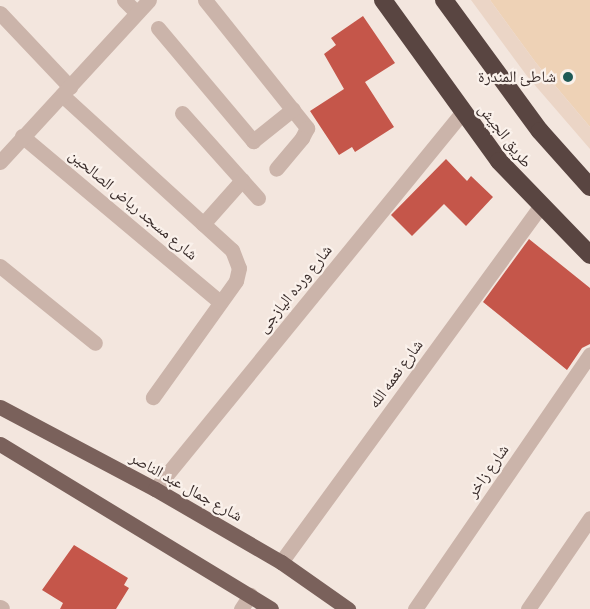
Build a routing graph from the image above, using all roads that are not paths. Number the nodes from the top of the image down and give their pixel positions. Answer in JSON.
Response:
{"nodes":[{"id":1,"x":124,"y":0,"type":"edge"},
{"id":2,"x":149,"y":0,"type":"edge"},
{"id":3,"x":204,"y":0,"type":"edge"},
{"id":4,"x":383,"y":0,"type":"edge"},
{"id":5,"x":444,"y":0,"type":"edge"},
{"id":6,"x":136,"y":12,"type":"junction"},
{"id":7,"x":0,"y":13,"type":"edge"},
{"id":8,"x":158,"y":28,"type":"dead end"},
{"id":9,"x":66,"y":91,"type":"junction"},
{"id":10,"x":293,"y":110,"type":"junction"},
{"id":11,"x":462,"y":112,"type":"junction"},
{"id":12,"x":182,"y":113,"type":"dead end"},
{"id":13,"x":22,"y":136,"type":"junction"},
{"id":14,"x":0,"y":162,"type":"edge"},
{"id":15,"x":276,"y":169,"type":"dead end"},
{"id":16,"x":242,"y":180,"type":"junction"},
{"id":17,"x":590,"y":187,"type":"edge"},
{"id":18,"x":258,"y":198,"type":"dead end"},
{"id":19,"x":540,"y":207,"type":"junction"},
{"id":20,"x":203,"y":224,"type":"junction"},
{"id":21,"x":590,"y":255,"type":"edge"},
{"id":22,"x":0,"y":266,"type":"edge"},
{"id":23,"x":220,"y":302,"type":"junction"},
{"id":24,"x":95,"y":343,"type":"dead end"},
{"id":25,"x":590,"y":354,"type":"edge"},
{"id":26,"x":153,"y":397,"type":"dead end"},
{"id":27,"x":0,"y":407,"type":"edge"},
{"id":28,"x":0,"y":444,"type":"edge"},
{"id":29,"x":155,"y":489,"type":"junction"},
{"id":30,"x":590,"y":518,"type":"edge"},
{"id":31,"x":281,"y":562,"type":"junction"},
{"id":32,"x":250,"y":595,"type":"junction"},
{"id":33,"x":241,"y":609,"type":"edge"},
{"id":34,"x":272,"y":609,"type":"edge"},
{"id":35,"x":348,"y":609,"type":"edge"},
{"id":36,"x":415,"y":609,"type":"edge"},
{"id":37,"x":528,"y":609,"type":"edge"}],
"edges":[{"from":1,"to":6,"type":"street"},
{"from":2,"to":6,"type":"street"},
{"from":3,"to":10,"type":"street"},
{"from":4,"to":11,"type":"highway","name":"طريق الجيش"},
{"from":5,"to":17,"type":"highway","name":"طريق الجيش"},
{"from":6,"to":9,"type":"street"},
{"from":7,"to":9,"type":"street"},
{"from":8,"to":10,"type":"street"},
{"from":9,"to":13,"type":"street"},
{"from":9,"to":20,"type":"street"},
{"from":10,"to":15,"type":"street"},
{"from":11,"to":19,"type":"highway","name":"طريق الجيش"},
{"from":11,"to":29,"type":"street","name":"شارع ورده اليازجى"},
{"from":12,"to":16,"type":"street"},
{"from":13,"to":14,"type":"street"},
{"from":13,"to":23,"type":"street","name":"شارع مسجد رياض الصالحين"},
{"from":16,"to":18,"type":"street"},
{"from":16,"to":20,"type":"street"},
{"from":19,"to":21,"type":"highway","name":"طريق الجيش"},
{"from":19,"to":31,"type":"street","name":"شارع نعمه الله"},
{"from":20,"to":23,"type":"street"},
{"from":22,"to":24,"type":"street"},
{"from":23,"to":26,"type":"street"},
{"from":25,"to":36,"type":"street","name":"شارع زاخر"},
{"from":27,"to":29,"type":"main road","name":"شارع جمال عبد الناصر"},
{"from":28,"to":32,"type":"main road"},
{"from":29,"to":31,"type":"main road","name":"شارع جمال عبد الناصر"},
{"from":30,"to":37,"type":"street"},
{"from":31,"to":35,"type":"main road","name":"شارع جمال عبد الناصر"},
{"from":32,"to":33,"type":"street"},
{"from":32,"to":34,"type":"main road"}]}
